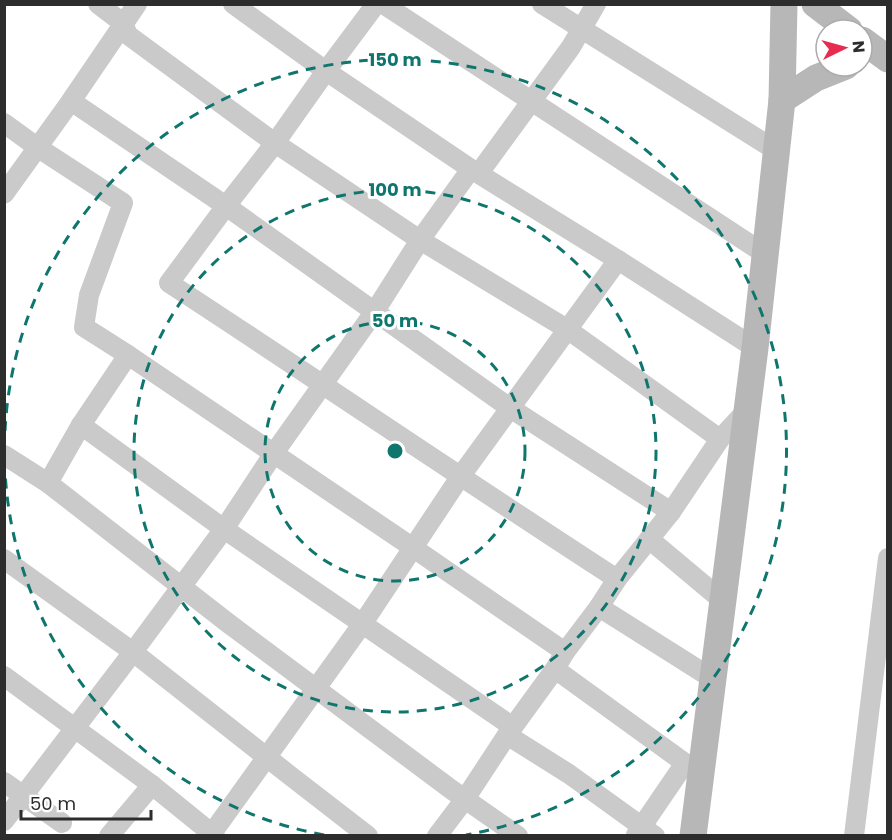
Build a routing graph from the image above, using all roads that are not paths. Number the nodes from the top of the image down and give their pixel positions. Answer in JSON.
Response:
{"nodes":[{"id":1,"x":98,"y":4,"type":"edge"},
{"id":2,"x":137,"y":4,"type":"edge"},
{"id":3,"x":233,"y":4,"type":"edge"},
{"id":4,"x":376,"y":4,"type":"edge"},
{"id":5,"x":383,"y":4,"type":"edge"},
{"id":6,"x":542,"y":4,"type":"edge"},
{"id":7,"x":597,"y":4,"type":"edge"},
{"id":8,"x":784,"y":4,"type":"edge"},
{"id":9,"x":815,"y":4,"type":"edge"},
{"id":10,"x":839,"y":18,"type":"edge"},
{"id":11,"x":123,"y":23,"type":"junction"},
{"id":12,"x":582,"y":30,"type":"junction"},
{"id":13,"x":874,"y":49,"type":"edge"},
{"id":14,"x":888,"y":59,"type":"edge"},
{"id":15,"x":326,"y":71,"type":"junction"},
{"id":16,"x":816,"y":78,"type":"edge"},
{"id":17,"x":783,"y":100,"type":"junction"},
{"id":18,"x":71,"y":101,"type":"junction"},
{"id":19,"x":531,"y":101,"type":"junction"},
{"id":20,"x":4,"y":123,"type":"edge"},
{"id":21,"x":275,"y":143,"type":"junction"},
{"id":22,"x":37,"y":147,"type":"junction"},
{"id":23,"x":777,"y":151,"type":"junction"},
{"id":24,"x":475,"y":171,"type":"junction"},
{"id":25,"x":4,"y":194,"type":"edge"},
{"id":26,"x":226,"y":206,"type":"junction"},
{"id":27,"x":420,"y":240,"type":"junction"},
{"id":28,"x":765,"y":254,"type":"junction"},
{"id":29,"x":618,"y":260,"type":"junction"},
{"id":30,"x":375,"y":311,"type":"junction"},
{"id":31,"x":567,"y":329,"type":"junction"},
{"id":32,"x":755,"y":348,"type":"junction"},
{"id":33,"x":128,"y":356,"type":"junction"},
{"id":34,"x":323,"y":383,"type":"junction"},
{"id":35,"x":510,"y":408,"type":"junction"},
{"id":36,"x":747,"y":410,"type":"junction"},
{"id":37,"x":81,"y":425,"type":"junction"},
{"id":38,"x":720,"y":439,"type":"junction"},
{"id":39,"x":274,"y":453,"type":"junction"},
{"id":40,"x":4,"y":455,"type":"edge"},
{"id":41,"x":460,"y":477,"type":"junction"},
{"id":42,"x":48,"y":483,"type":"junction"},
{"id":43,"x":671,"y":512,"type":"junction"},
{"id":44,"x":224,"y":529,"type":"junction"},
{"id":45,"x":649,"y":539,"type":"junction"},
{"id":46,"x":412,"y":547,"type":"junction"},
{"id":47,"x":888,"y":558,"type":"edge"},
{"id":48,"x":4,"y":559,"type":"edge"},
{"id":49,"x":617,"y":579,"type":"junction"},
{"id":50,"x":181,"y":587,"type":"junction"},
{"id":51,"x":723,"y":601,"type":"junction"},
{"id":52,"x":599,"y":607,"type":"junction"},
{"id":53,"x":363,"y":623,"type":"junction"},
{"id":54,"x":883,"y":642,"type":"edge"},
{"id":55,"x":134,"y":652,"type":"junction"},
{"id":56,"x":560,"y":660,"type":"junction"},
{"id":57,"x":4,"y":676,"type":"edge"},
{"id":58,"x":713,"y":679,"type":"junction"},
{"id":59,"x":316,"y":688,"type":"junction"},
{"id":60,"x":75,"y":728,"type":"junction"},
{"id":61,"x":510,"y":731,"type":"junction"},
{"id":62,"x":266,"y":757,"type":"junction"},
{"id":63,"x":693,"y":767,"type":"junction"},
{"id":64,"x":4,"y":782,"type":"edge"},
{"id":65,"x":152,"y":784,"type":"junction"},
{"id":66,"x":24,"y":796,"type":"junction"},
{"id":67,"x":465,"y":799,"type":"junction"},
{"id":68,"x":4,"y":821,"type":"edge"},
{"id":69,"x":62,"y":823,"type":"dead end"},
{"id":70,"x":644,"y":832,"type":"edge"},
{"id":71,"x":212,"y":835,"type":"edge"},
{"id":72,"x":109,"y":836,"type":"edge"},
{"id":73,"x":368,"y":836,"type":"edge"},
{"id":74,"x":437,"y":836,"type":"edge"},
{"id":75,"x":518,"y":836,"type":"edge"},
{"id":76,"x":693,"y":836,"type":"edge"},
{"id":77,"x":854,"y":836,"type":"edge"}],
"edges":[{"from":1,"to":11,"type":"street"},
{"from":2,"to":11,"type":"street"},
{"from":3,"to":15,"type":"street"},
{"from":4,"to":15,"type":"street"},
{"from":5,"to":19,"type":"street"},
{"from":6,"to":12,"type":"street"},
{"from":7,"to":12,"type":"street"},
{"from":8,"to":17,"type":"street"},
{"from":9,"to":10,"type":"street"},
{"from":11,"to":18,"type":"street"},
{"from":11,"to":21,"type":"street"},
{"from":12,"to":19,"type":"street"},
{"from":12,"to":23,"type":"street"},
{"from":13,"to":14,"type":"street"},
{"from":15,"to":21,"type":"street"},
{"from":15,"to":24,"type":"street"},
{"from":16,"to":17,"type":"street"},
{"from":17,"to":23,"type":"street"},
{"from":18,"to":22,"type":"street"},
{"from":18,"to":26,"type":"street"},
{"from":19,"to":24,"type":"street"},
{"from":19,"to":28,"type":"street"},
{"from":20,"to":22,"type":"street"},
{"from":21,"to":26,"type":"street"},
{"from":21,"to":27,"type":"street"},
{"from":22,"to":25,"type":"street"},
{"from":22,"to":33,"type":"street"},
{"from":23,"to":28,"type":"street"},
{"from":24,"to":27,"type":"street"},
{"from":24,"to":29,"type":"street"},
{"from":26,"to":30,"type":"street"},
{"from":26,"to":34,"type":"street"},
{"from":27,"to":30,"type":"street"},
{"from":27,"to":31,"type":"street"},
{"from":28,"to":32,"type":"street"},
{"from":29,"to":31,"type":"street"},
{"from":29,"to":32,"type":"street"},
{"from":30,"to":34,"type":"street"},
{"from":30,"to":35,"type":"street"},
{"from":31,"to":35,"type":"street"},
{"from":31,"to":38,"type":"street"},
{"from":32,"to":36,"type":"street"},
{"from":33,"to":37,"type":"street"},
{"from":33,"to":39,"type":"street"},
{"from":34,"to":39,"type":"street"},
{"from":34,"to":41,"type":"street"},
{"from":35,"to":41,"type":"street"},
{"from":35,"to":43,"type":"street"},
{"from":36,"to":38,"type":"street"},
{"from":36,"to":51,"type":"street"},
{"from":37,"to":42,"type":"street"},
{"from":37,"to":44,"type":"street"},
{"from":38,"to":43,"type":"street"},
{"from":39,"to":44,"type":"street"},
{"from":39,"to":46,"type":"street"},
{"from":40,"to":42,"type":"street"},
{"from":41,"to":46,"type":"street"},
{"from":41,"to":49,"type":"street"},
{"from":42,"to":50,"type":"street"},
{"from":43,"to":45,"type":"street"},
{"from":44,"to":50,"type":"street"},
{"from":44,"to":53,"type":"street"},
{"from":45,"to":49,"type":"street"},
{"from":45,"to":51,"type":"street"},
{"from":46,"to":53,"type":"street"},
{"from":46,"to":56,"type":"street"},
{"from":47,"to":54,"type":"street"},
{"from":48,"to":55,"type":"street"},
{"from":49,"to":52,"type":"street"},
{"from":50,"to":55,"type":"street"},
{"from":50,"to":59,"type":"street"},
{"from":51,"to":58,"type":"street"},
{"from":52,"to":56,"type":"street"},
{"from":52,"to":58,"type":"street"},
{"from":53,"to":59,"type":"street"},
{"from":53,"to":61,"type":"street"},
{"from":54,"to":77,"type":"street"},
{"from":55,"to":60,"type":"street"},
{"from":55,"to":62,"type":"street"},
{"from":56,"to":61,"type":"street"},
{"from":56,"to":63,"type":"street"},
{"from":57,"to":60,"type":"street"},
{"from":58,"to":63,"type":"street"},
{"from":59,"to":62,"type":"street"},
{"from":59,"to":67,"type":"street"},
{"from":60,"to":65,"type":"street"},
{"from":60,"to":66,"type":"street"},
{"from":61,"to":67,"type":"street"},
{"from":61,"to":70,"type":"street"},
{"from":62,"to":71,"type":"street"},
{"from":62,"to":73,"type":"street"},
{"from":63,"to":70,"type":"street"},
{"from":63,"to":76,"type":"street"},
{"from":64,"to":66,"type":"street"},
{"from":65,"to":71,"type":"street"},
{"from":65,"to":72,"type":"street"},
{"from":66,"to":68,"type":"street"},
{"from":66,"to":69,"type":"street"},
{"from":67,"to":74,"type":"street"},
{"from":67,"to":75,"type":"street"}]}
